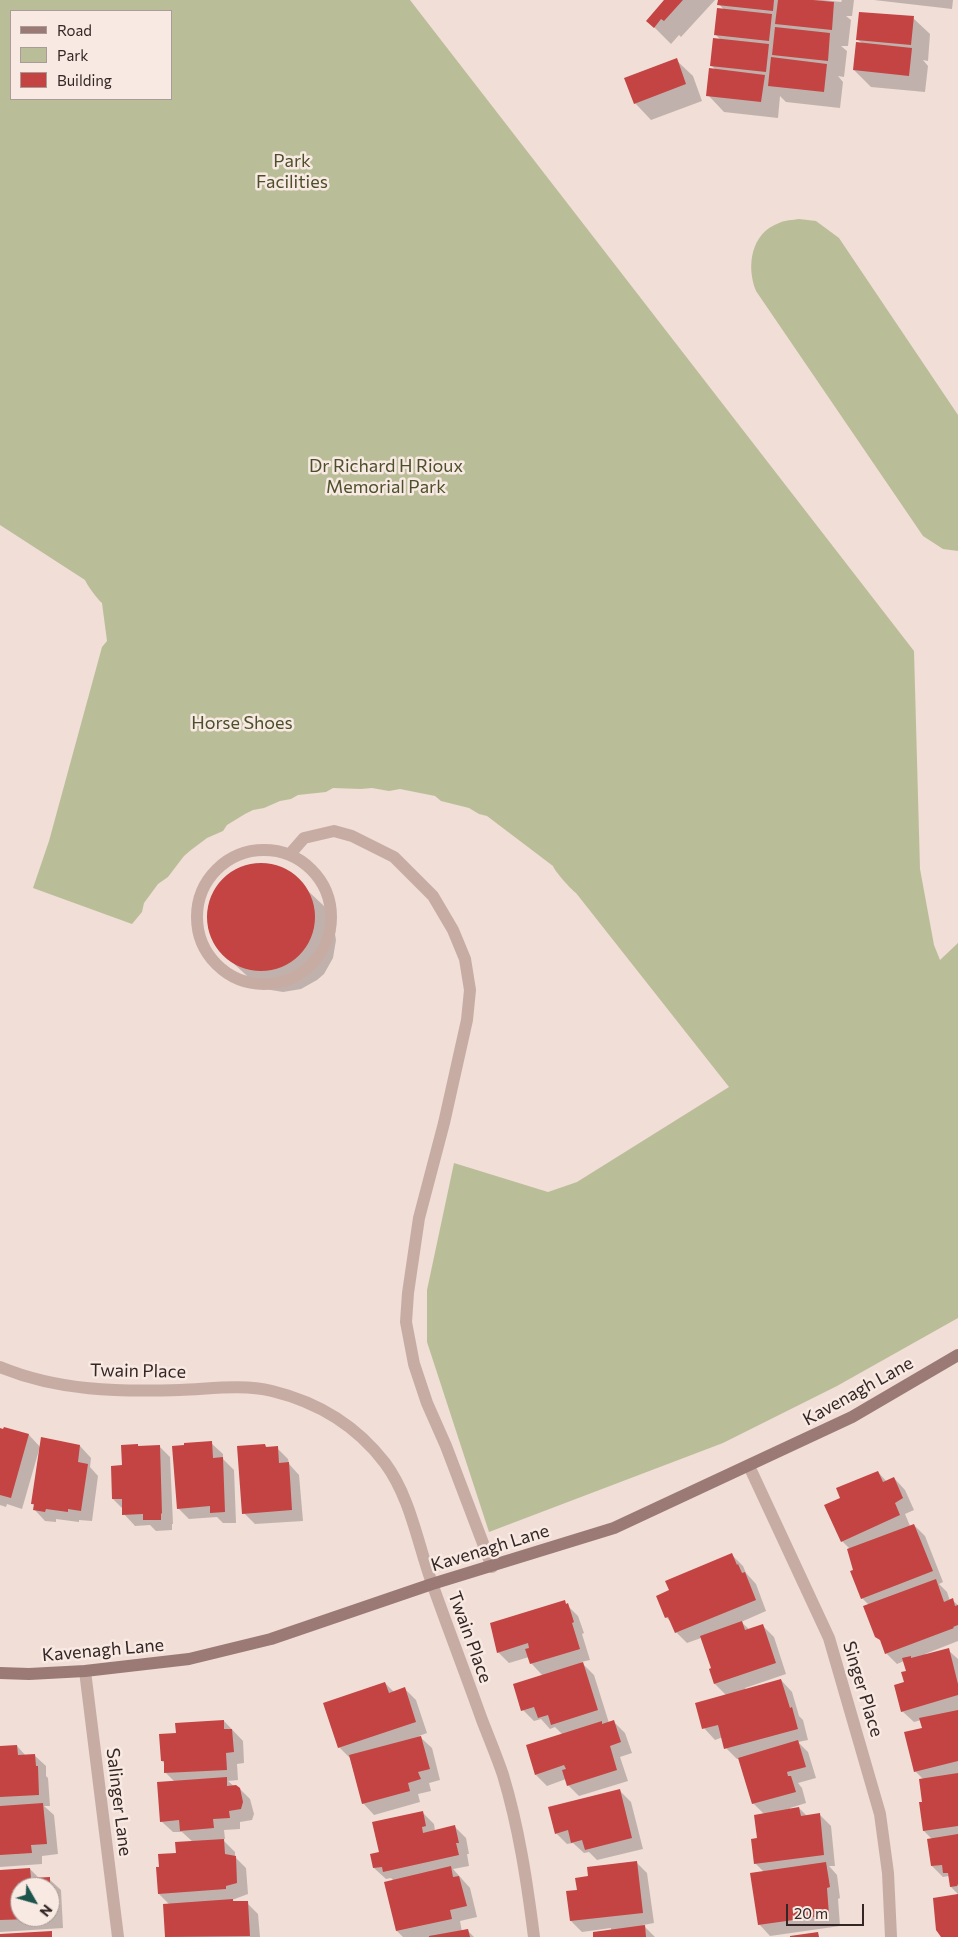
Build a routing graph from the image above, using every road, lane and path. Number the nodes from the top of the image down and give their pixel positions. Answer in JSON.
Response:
{"nodes":[{"id":1,"x":290,"y":854,"type":"junction"},
{"id":2,"x":958,"y":1355,"type":"edge"},
{"id":3,"x":0,"y":1367,"type":"edge"},
{"id":4,"x":749,"y":1466,"type":"junction"},
{"id":5,"x":492,"y":1567,"type":"junction"},
{"id":6,"x":432,"y":1584,"type":"junction"},
{"id":7,"x":85,"y":1671,"type":"junction"},
{"id":8,"x":0,"y":1673,"type":"edge"},
{"id":9,"x":118,"y":1937,"type":"edge"},
{"id":10,"x":534,"y":1937,"type":"edge"},
{"id":11,"x":891,"y":1937,"type":"edge"}],
"edges":[{"from":1,"to":1,"type":"street"},
{"from":1,"to":5,"type":"street"},
{"from":2,"to":4,"type":"main road","name":"Kavenagh Lane"},
{"from":3,"to":6,"type":"street","name":"Twain Place"},
{"from":4,"to":5,"type":"main road","name":"Kavenagh Lane"},
{"from":4,"to":11,"type":"street","name":"Singer Place"},
{"from":5,"to":6,"type":"main road","name":"Kavenagh Lane"},
{"from":6,"to":7,"type":"main road","name":"Kavenagh Lane"},
{"from":6,"to":10,"type":"street","name":"Twain Place"},
{"from":7,"to":8,"type":"main road","name":"Kavenagh Lane"},
{"from":7,"to":9,"type":"street","name":"Salinger Lane"}]}
